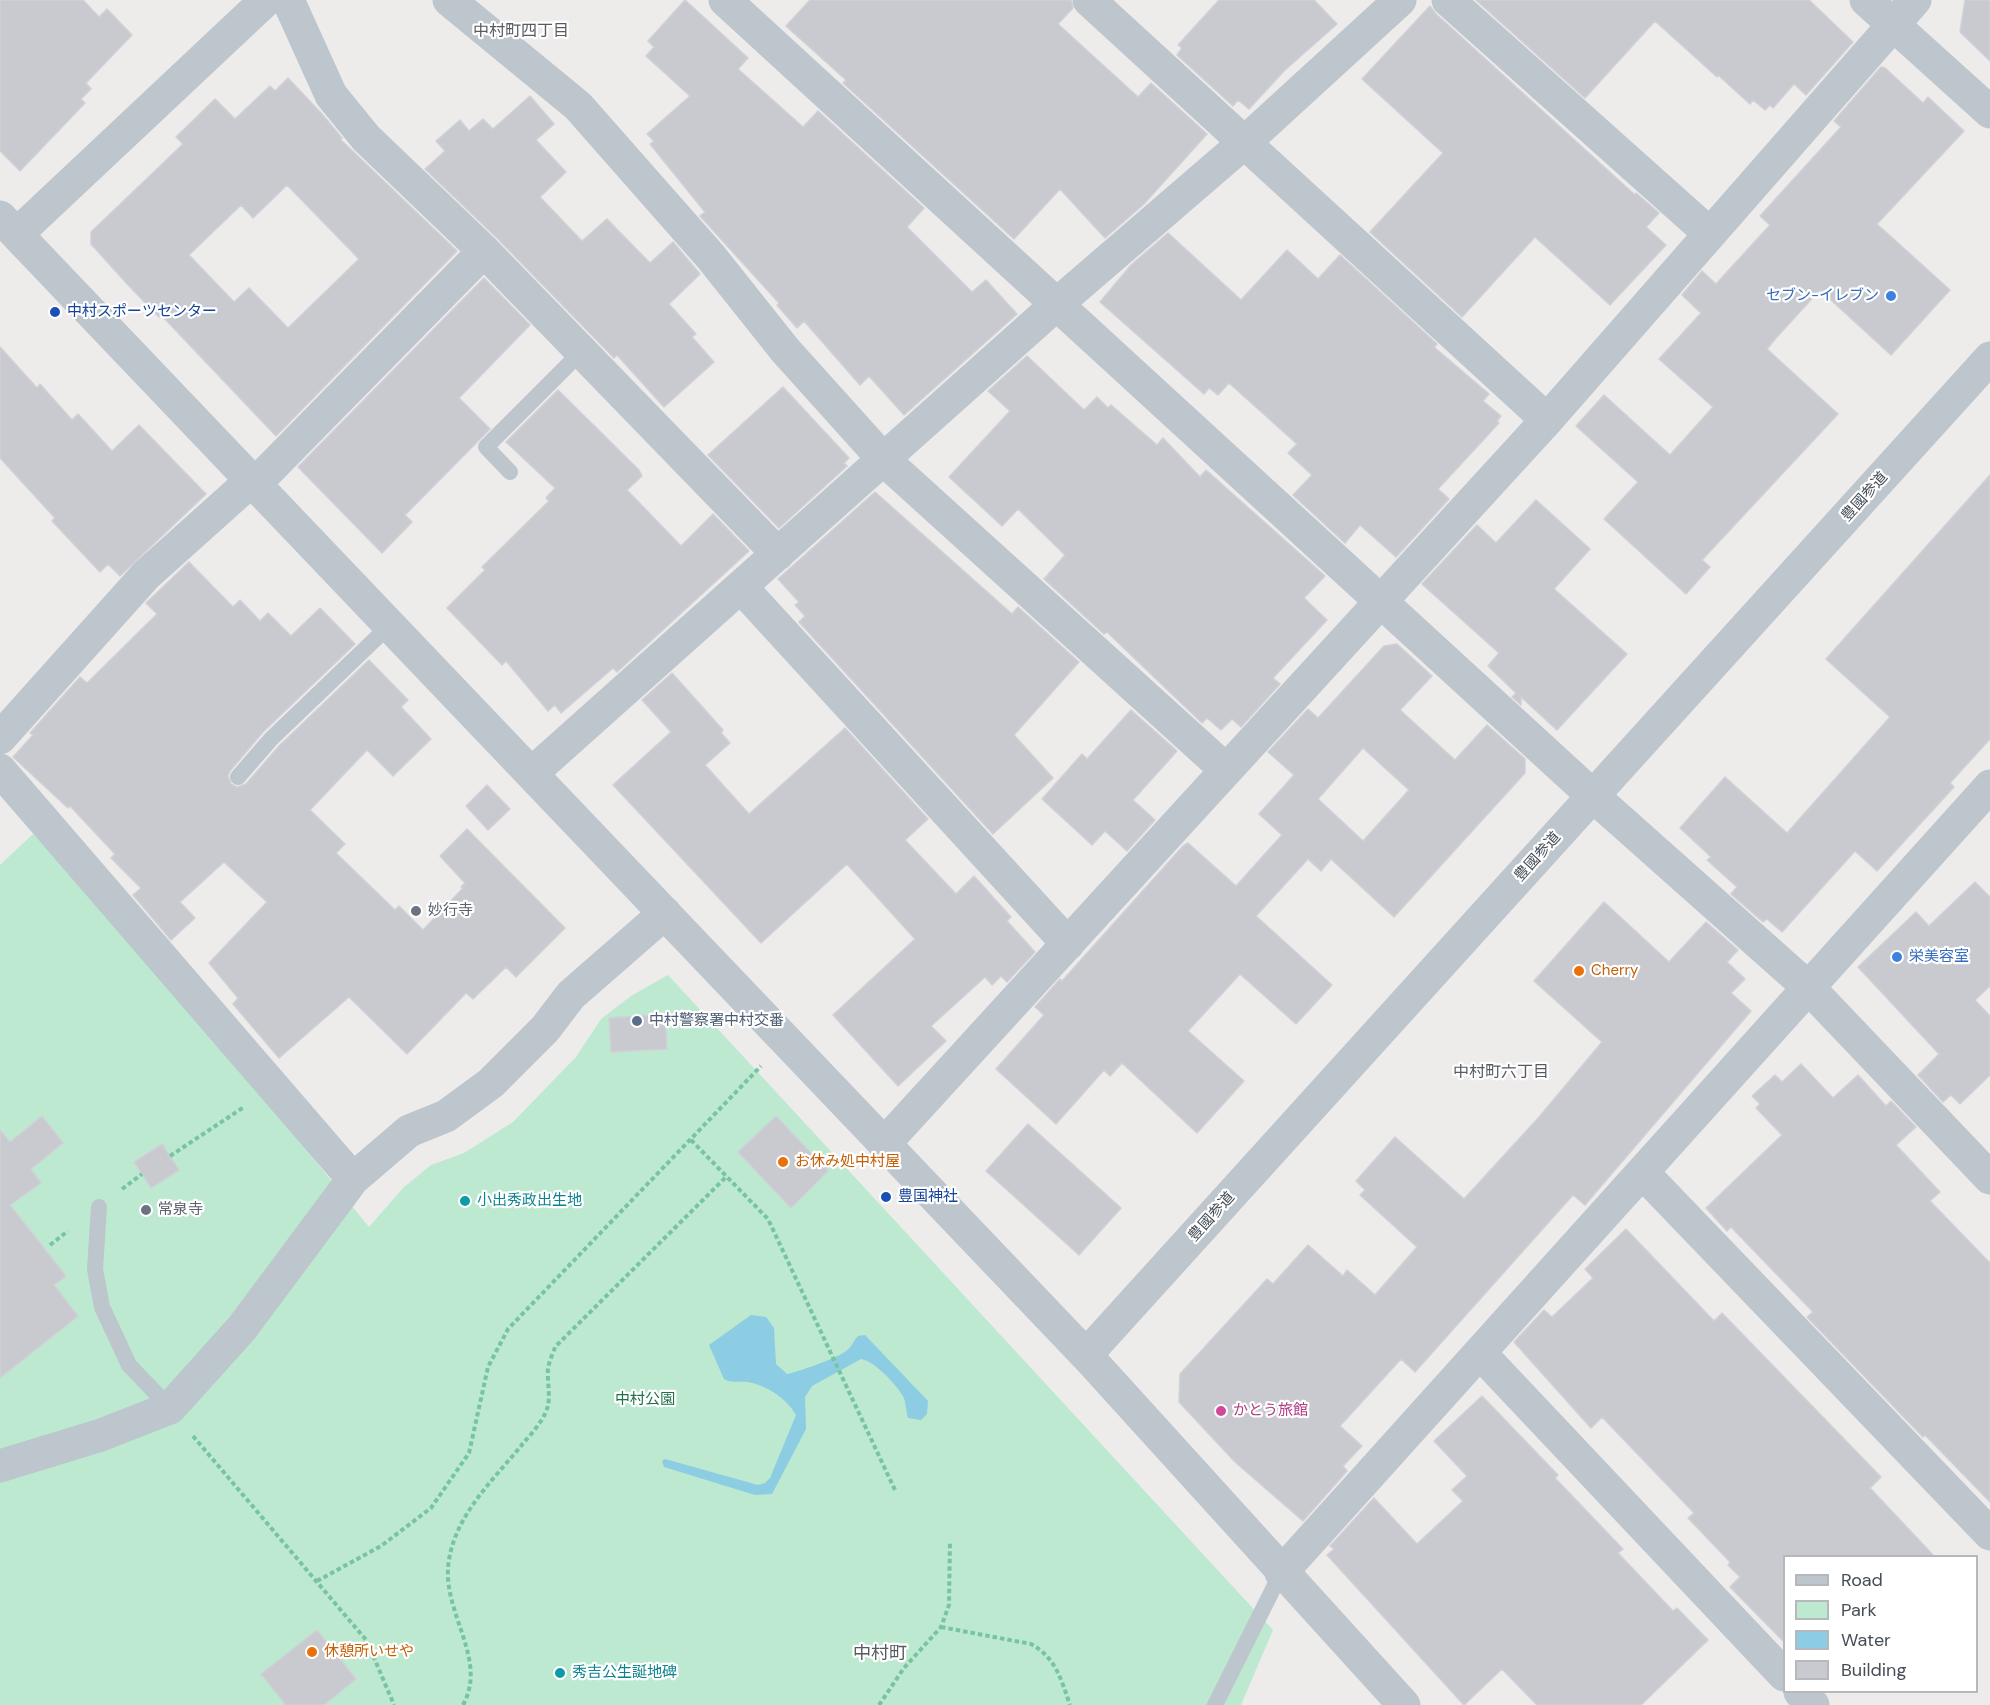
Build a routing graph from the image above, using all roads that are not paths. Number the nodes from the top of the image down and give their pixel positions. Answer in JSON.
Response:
{"nodes":[{"id":1,"x":266,"y":0,"type":"edge"},
{"id":2,"x":288,"y":0,"type":"edge"},
{"id":3,"x":448,"y":0,"type":"edge"},
{"id":4,"x":725,"y":0,"type":"edge"},
{"id":5,"x":1089,"y":0,"type":"edge"},
{"id":6,"x":1448,"y":0,"type":"edge"},
{"id":7,"x":1866,"y":0,"type":"edge"},
{"id":8,"x":1915,"y":0,"type":"edge"},
{"id":9,"x":1386,"y":4,"type":"edge"},
{"id":10,"x":1893,"y":25,"type":"junction"},
{"id":11,"x":1990,"y":112,"type":"edge"},
{"id":12,"x":1245,"y":142,"type":"junction"},
{"id":13,"x":9,"y":226,"type":"edge"},
{"id":14,"x":1710,"y":234,"type":"junction"},
{"id":15,"x":484,"y":251,"type":"junction"},
{"id":16,"x":1057,"y":304,"type":"junction"},
{"id":17,"x":582,"y":351,"type":"junction"},
{"id":18,"x":1990,"y":358,"type":"edge"},
{"id":19,"x":1547,"y":420,"type":"junction"},
{"id":20,"x":884,"y":460,"type":"junction"},
{"id":21,"x":510,"y":472,"type":"dead end"},
{"id":22,"x":253,"y":482,"type":"junction"},
{"id":23,"x":778,"y":554,"type":"junction"},
{"id":24,"x":741,"y":587,"type":"junction"},
{"id":25,"x":1381,"y":602,"type":"junction"},
{"id":26,"x":390,"y":625,"type":"junction"},
{"id":27,"x":0,"y":738,"type":"edge"},
{"id":28,"x":1225,"y":769,"type":"junction"},
{"id":29,"x":0,"y":770,"type":"edge"},
{"id":30,"x":532,"y":773,"type":"junction"},
{"id":31,"x":238,"y":777,"type":"dead end"},
{"id":32,"x":1593,"y":796,"type":"junction"},
{"id":33,"x":1984,"y":805,"type":"edge"},
{"id":34,"x":665,"y":913,"type":"junction"},
{"id":35,"x":1068,"y":944,"type":"junction"},
{"id":36,"x":1810,"y":989,"type":"junction"},
{"id":37,"x":884,"y":1144,"type":"junction"},
{"id":38,"x":1643,"y":1173,"type":"junction"},
{"id":39,"x":353,"y":1179,"type":"junction"},
{"id":40,"x":1990,"y":1179,"type":"edge"},
{"id":41,"x":99,"y":1207,"type":"dead end"},
{"id":42,"x":1480,"y":1353,"type":"junction"},
{"id":43,"x":1086,"y":1355,"type":"junction"},
{"id":44,"x":170,"y":1408,"type":"junction"},
{"id":45,"x":0,"y":1466,"type":"edge"},
{"id":46,"x":1990,"y":1534,"type":"edge"},
{"id":47,"x":1281,"y":1573,"type":"junction"},
{"id":48,"x":1783,"y":1673,"type":"edge"},
{"id":49,"x":1801,"y":1693,"type":"edge"},
{"id":50,"x":1215,"y":1705,"type":"edge"},
{"id":51,"x":1404,"y":1705,"type":"edge"},
{"id":52,"x":1813,"y":1705,"type":"edge"}],
"edges":[{"from":1,"to":13,"type":"street"},
{"from":2,"to":15,"type":"street"},
{"from":3,"to":20,"type":"street"},
{"from":4,"to":16,"type":"street"},
{"from":5,"to":12,"type":"street"},
{"from":6,"to":14,"type":"street"},
{"from":7,"to":10,"type":"street"},
{"from":8,"to":10,"type":"street"},
{"from":9,"to":12,"type":"street"},
{"from":10,"to":11,"type":"street"},
{"from":10,"to":14,"type":"street"},
{"from":12,"to":16,"type":"street"},
{"from":12,"to":19,"type":"street"},
{"from":13,"to":22,"type":"street"},
{"from":14,"to":19,"type":"street"},
{"from":15,"to":17,"type":"street"},
{"from":15,"to":22,"type":"street"},
{"from":16,"to":20,"type":"street"},
{"from":16,"to":25,"type":"street"},
{"from":17,"to":21,"type":"lane"},
{"from":17,"to":23,"type":"street"},
{"from":18,"to":32,"type":"street","name":"豊國参道"},
{"from":19,"to":25,"type":"street"},
{"from":20,"to":23,"type":"street"},
{"from":20,"to":28,"type":"street"},
{"from":22,"to":26,"type":"street"},
{"from":22,"to":27,"type":"street"},
{"from":23,"to":24,"type":"street"},
{"from":24,"to":30,"type":"street"},
{"from":24,"to":35,"type":"street"},
{"from":25,"to":28,"type":"street"},
{"from":25,"to":32,"type":"street"},
{"from":26,"to":30,"type":"street"},
{"from":26,"to":31,"type":"lane"},
{"from":28,"to":35,"type":"street"},
{"from":29,"to":39,"type":"street"},
{"from":30,"to":34,"type":"street"},
{"from":32,"to":36,"type":"street"},
{"from":32,"to":43,"type":"street","name":"豊國参道"},
{"from":33,"to":36,"type":"street"},
{"from":34,"to":37,"type":"street"},
{"from":34,"to":39,"type":"street"},
{"from":35,"to":37,"type":"street"},
{"from":36,"to":38,"type":"street"},
{"from":36,"to":40,"type":"street"},
{"from":37,"to":43,"type":"street"},
{"from":38,"to":42,"type":"street"},
{"from":38,"to":46,"type":"street"},
{"from":39,"to":44,"type":"street"},
{"from":41,"to":44,"type":"lane"},
{"from":42,"to":47,"type":"street"},
{"from":42,"to":48,"type":"street"},
{"from":43,"to":47,"type":"street"},
{"from":44,"to":45,"type":"street"},
{"from":47,"to":50,"type":"lane"},
{"from":47,"to":51,"type":"street"},
{"from":49,"to":52,"type":"street"}]}
